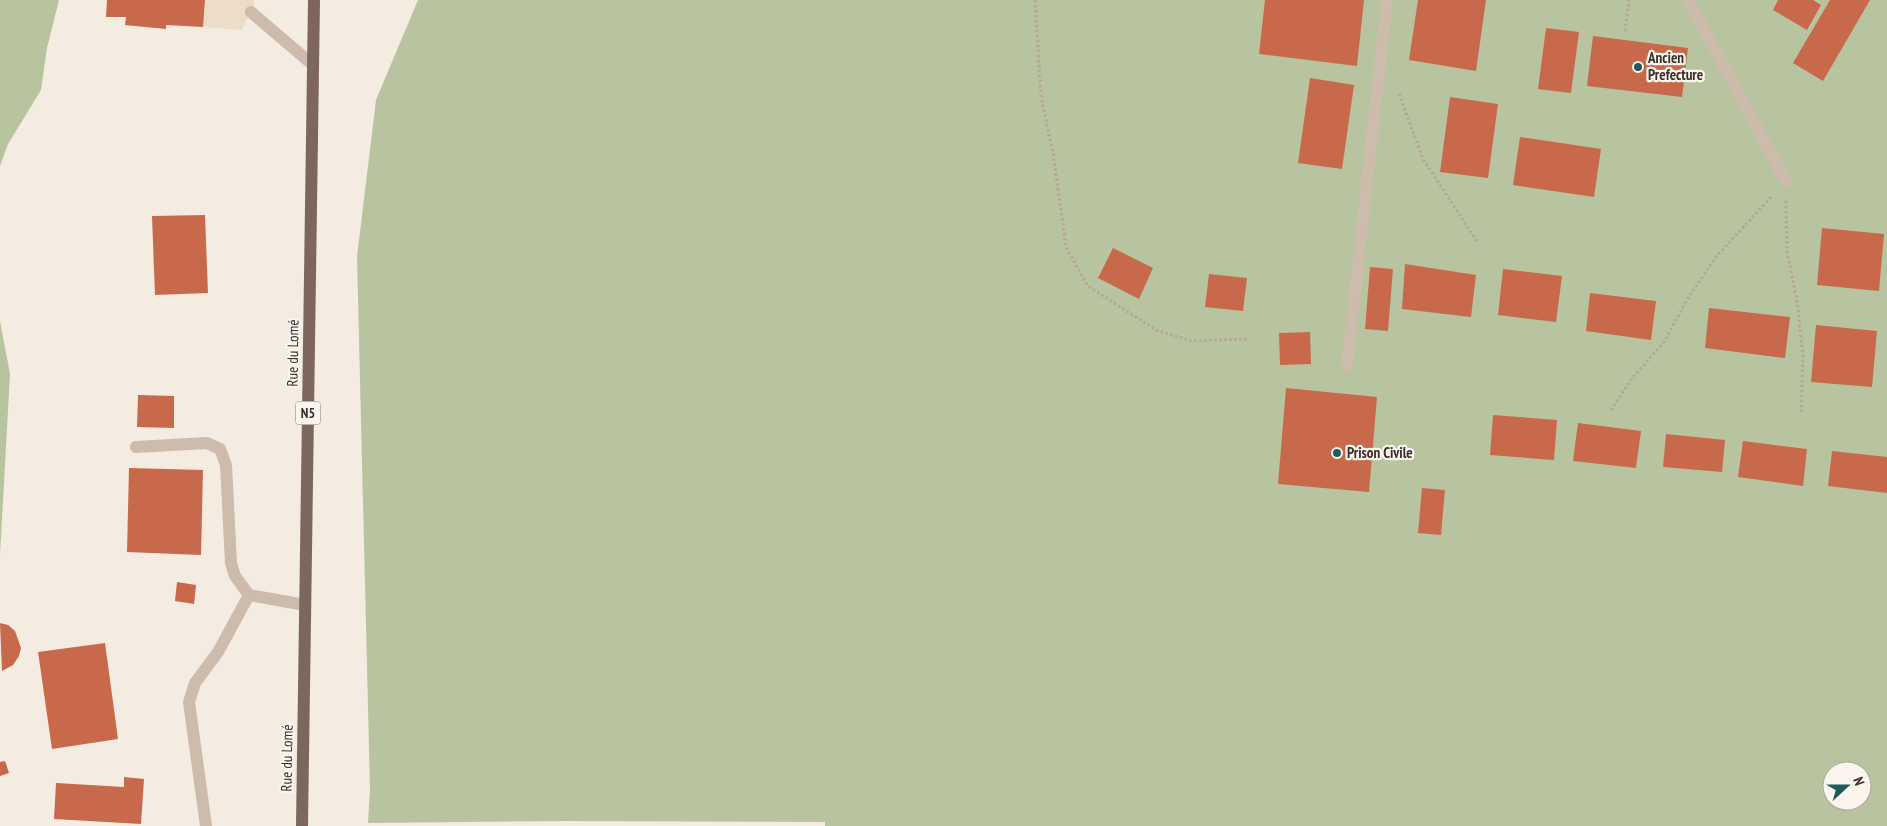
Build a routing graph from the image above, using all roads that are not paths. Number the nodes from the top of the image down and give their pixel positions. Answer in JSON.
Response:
{"nodes":[{"id":1,"x":314,"y":0,"type":"edge"},
{"id":2,"x":1387,"y":0,"type":"edge"},
{"id":3,"x":1688,"y":0,"type":"edge"},
{"id":4,"x":251,"y":12,"type":"dead end"},
{"id":5,"x":313,"y":65,"type":"junction"},
{"id":6,"x":1786,"y":181,"type":"road end"},
{"id":7,"x":1347,"y":365,"type":"dead end"},
{"id":8,"x":136,"y":447,"type":"dead end"},
{"id":9,"x":250,"y":595,"type":"junction"},
{"id":10,"x":306,"y":605,"type":"junction"},
{"id":11,"x":206,"y":826,"type":"edge"},
{"id":12,"x":302,"y":826,"type":"edge"}],
"edges":[{"from":1,"to":5,"type":"main road","name":"Rue du Lomé","number":"N5"},
{"from":2,"to":7,"type":"street"},
{"from":3,"to":6,"type":"street"},
{"from":4,"to":5,"type":"street"},
{"from":5,"to":10,"type":"main road","name":"Rue du Lomé","number":"N5"},
{"from":8,"to":9,"type":"street"},
{"from":9,"to":10,"type":"street"},
{"from":9,"to":11,"type":"street"},
{"from":10,"to":12,"type":"main road","name":"Rue du Lomé","number":"N5"}]}
